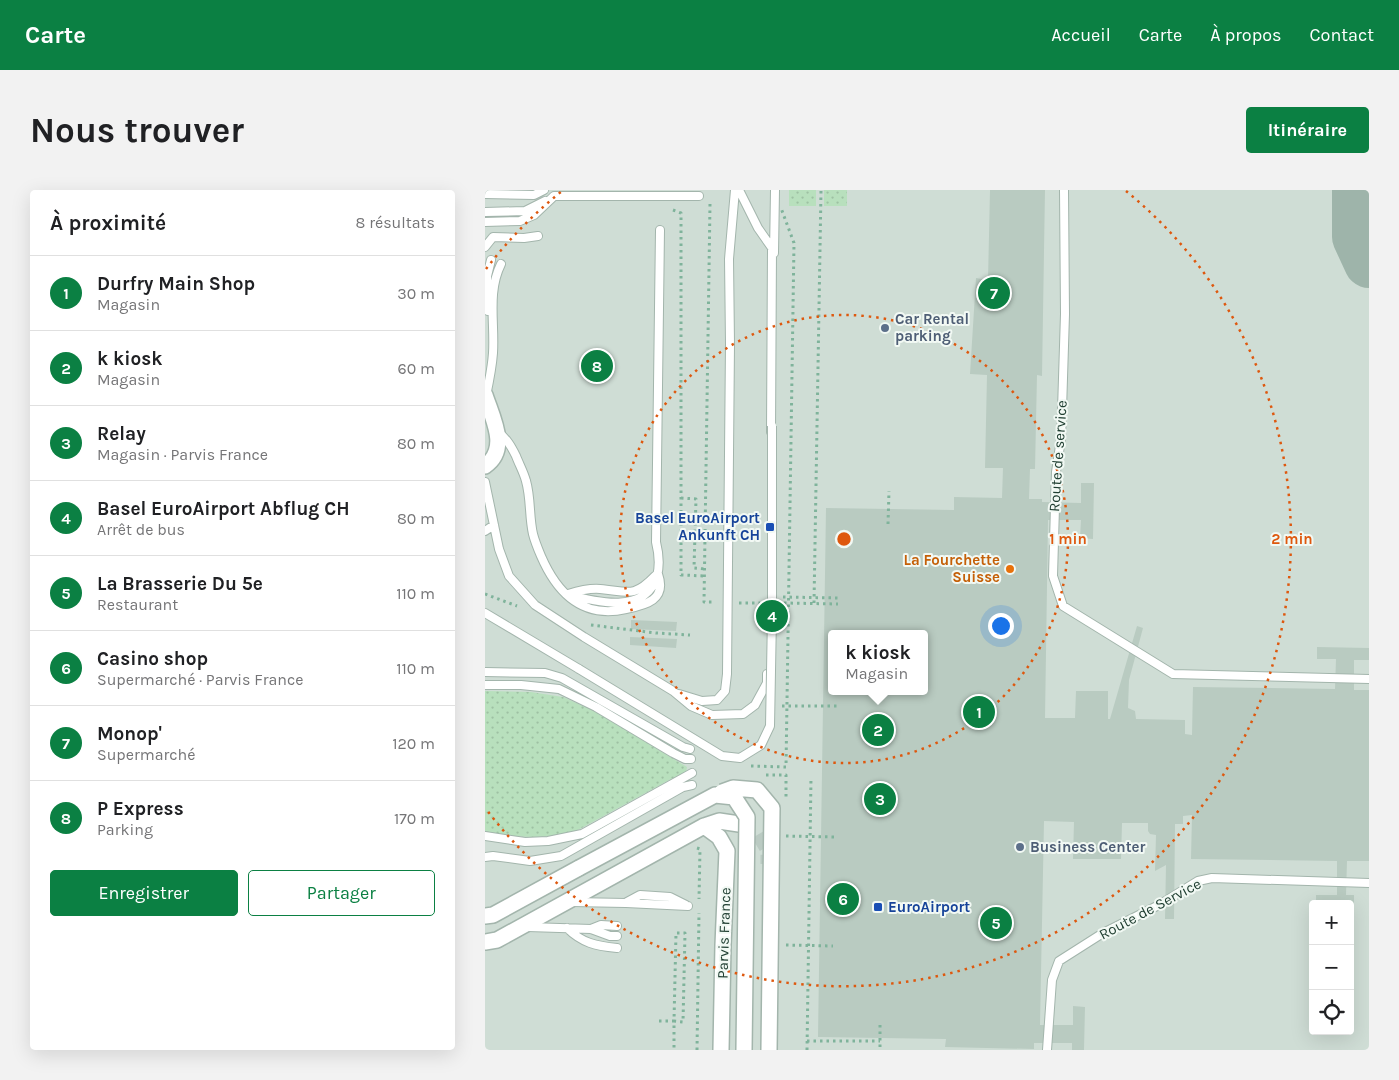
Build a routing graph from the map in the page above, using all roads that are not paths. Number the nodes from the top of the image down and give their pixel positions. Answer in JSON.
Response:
{"nodes":[{"id":1,"x":544,"y":190,"type":"edge"},
{"id":2,"x":735,"y":190,"type":"edge"},
{"id":3,"x":739,"y":190,"type":"edge"},
{"id":4,"x":775,"y":190,"type":"edge"},
{"id":5,"x":1064,"y":190,"type":"edge"},
{"id":6,"x":485,"y":194,"type":"edge"},
{"id":7,"x":554,"y":196,"type":"junction"},
{"id":8,"x":699,"y":196,"type":"dead end"},
{"id":9,"x":485,"y":212,"type":"edge"},
{"id":10,"x":485,"y":222,"type":"edge"},
{"id":11,"x":660,"y":230,"type":"dead end"},
{"id":12,"x":538,"y":236,"type":"dead end"},
{"id":13,"x":485,"y":247,"type":"edge"},
{"id":14,"x":491,"y":260,"type":"dead end"},
{"id":15,"x":501,"y":264,"type":"dead end"},
{"id":16,"x":486,"y":301,"type":"edge"},
{"id":17,"x":493,"y":340,"type":"junction"},
{"id":18,"x":485,"y":396,"type":"edge"},
{"id":19,"x":497,"y":431,"type":"junction"},
{"id":20,"x":485,"y":466,"type":"edge"},
{"id":21,"x":485,"y":482,"type":"edge"},
{"id":22,"x":494,"y":525,"type":"junction"},
{"id":23,"x":485,"y":531,"type":"edge"},
{"id":24,"x":657,"y":574,"type":"junction"},
{"id":25,"x":566,"y":594,"type":"junction"},
{"id":26,"x":770,"y":600,"type":"junction"},
{"id":27,"x":485,"y":613,"type":"edge"},
{"id":28,"x":485,"y":672,"type":"edge"},
{"id":29,"x":1369,"y":679,"type":"edge"},
{"id":30,"x":485,"y":685,"type":"edge"},
{"id":31,"x":673,"y":691,"type":"junction"},
{"id":32,"x":690,"y":749,"type":"dead end"},
{"id":33,"x":691,"y":760,"type":"dead end"},
{"id":34,"x":692,"y":774,"type":"dead end"},
{"id":35,"x":692,"y":785,"type":"dead end"},
{"id":36,"x":715,"y":795,"type":"junction"},
{"id":37,"x":739,"y":824,"type":"tunnel mouth"},
{"id":38,"x":704,"y":826,"type":"junction"},
{"id":39,"x":485,"y":836,"type":"edge"},
{"id":40,"x":485,"y":857,"type":"edge"},
{"id":41,"x":1369,"y":883,"type":"edge"},
{"id":42,"x":566,"y":902,"type":"junction"},
{"id":43,"x":688,"y":906,"type":"dead end"},
{"id":44,"x":485,"y":916,"type":"edge"},
{"id":45,"x":522,"y":926,"type":"junction"},
{"id":46,"x":617,"y":926,"type":"dead end"},
{"id":47,"x":567,"y":928,"type":"junction"},
{"id":48,"x":591,"y":929,"type":"junction"},
{"id":49,"x":617,"y":936,"type":"dead end"},
{"id":50,"x":485,"y":942,"type":"edge"},
{"id":51,"x":617,"y":948,"type":"dead end"},
{"id":52,"x":721,"y":1050,"type":"edge"},
{"id":53,"x":744,"y":1050,"type":"edge"},
{"id":54,"x":769,"y":1050,"type":"edge"},
{"id":55,"x":1047,"y":1050,"type":"edge"}],
"edges":[{"from":1,"to":6,"type":"lane"},
{"from":2,"to":31,"type":"lane"},
{"from":3,"to":26,"type":"lane"},
{"from":4,"to":26,"type":"lane","bridge":true},
{"from":5,"to":29,"type":"lane","name":"Route de service"},
{"from":7,"to":8,"type":"lane"},
{"from":7,"to":9,"type":"lane"},
{"from":7,"to":10,"type":"lane"},
{"from":11,"to":24,"type":"lane"},
{"from":12,"to":13,"type":"lane"},
{"from":14,"to":16,"type":"lane"},
{"from":15,"to":17,"type":"lane"},
{"from":16,"to":17,"type":"lane"},
{"from":17,"to":18,"type":"lane"},
{"from":18,"to":19,"type":"street"},
{"from":19,"to":20,"type":"street"},
{"from":19,"to":25,"type":"lane"},
{"from":21,"to":22,"type":"lane"},
{"from":22,"to":23,"type":"lane"},
{"from":22,"to":31,"type":"lane"},
{"from":24,"to":25,"type":"lane"},
{"from":24,"to":25,"type":"lane"},
{"from":26,"to":27,"type":"lane","bridge":true},
{"from":26,"to":31,"type":"lane"},
{"from":28,"to":32,"type":"lane"},
{"from":30,"to":33,"type":"lane"},
{"from":34,"to":39,"type":"lane"},
{"from":35,"to":40,"type":"lane"},
{"from":36,"to":44,"type":"street","bridge":true},
{"from":36,"to":53,"type":"street","bridge":true},
{"from":36,"to":54,"type":"street","bridge":true},
{"from":37,"to":38,"type":"street"},
{"from":38,"to":42,"type":"street"},
{"from":38,"to":52,"type":"street","name":"Parvis France"},
{"from":41,"to":55,"type":"lane","name":"Route de Service"},
{"from":42,"to":43,"type":"lane"},
{"from":42,"to":45,"type":"street"},
{"from":45,"to":47,"type":"lane"},
{"from":45,"to":50,"type":"street"},
{"from":46,"to":48,"type":"lane"},
{"from":47,"to":48,"type":"lane"},
{"from":47,"to":51,"type":"lane"},
{"from":48,"to":49,"type":"lane"}]}
